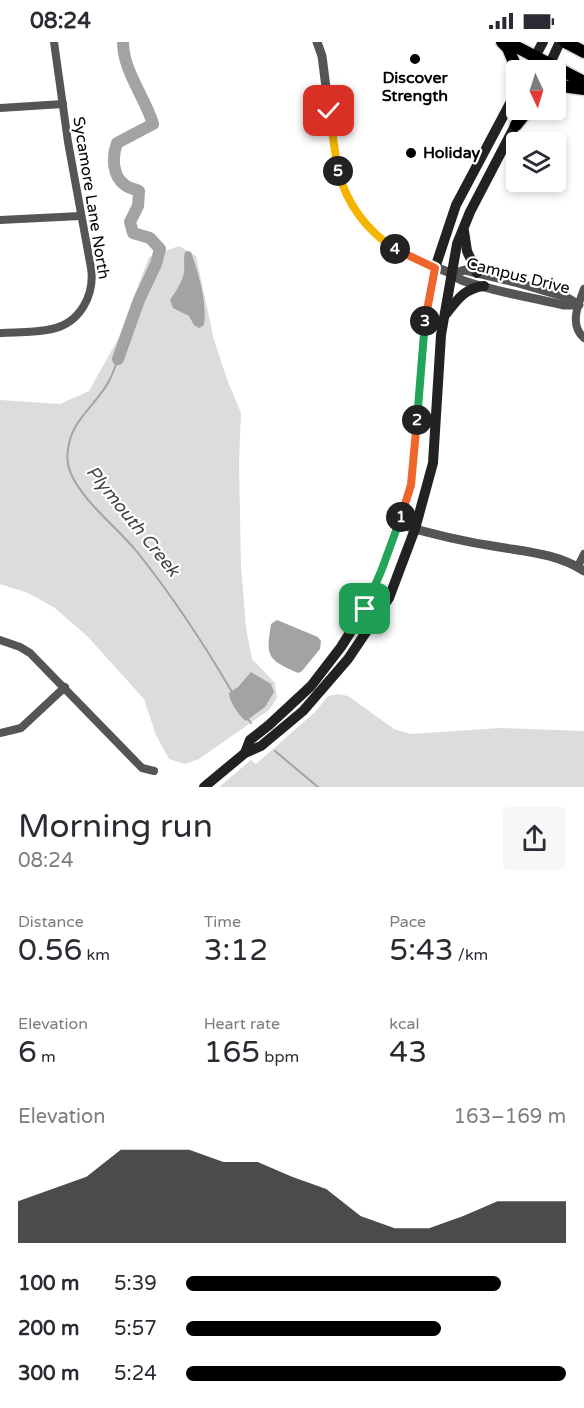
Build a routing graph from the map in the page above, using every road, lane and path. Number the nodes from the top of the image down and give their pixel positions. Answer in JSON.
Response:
{"nodes":[{"id":1,"x":54,"y":42,"type":"edge"},
{"id":2,"x":317,"y":42,"type":"edge"},
{"id":3,"x":502,"y":42,"type":"edge"},
{"id":4,"x":507,"y":42,"type":"edge"},
{"id":5,"x":543,"y":42,"type":"edge"},
{"id":6,"x":560,"y":42,"type":"edge"},
{"id":7,"x":565,"y":42,"type":"edge"},
{"id":8,"x":584,"y":52,"type":"edge"},
{"id":9,"x":535,"y":57,"type":"junction"},
{"id":10,"x":513,"y":60,"type":"edge"},
{"id":11,"x":533,"y":60,"type":"edge"},
{"id":12,"x":539,"y":60,"type":"edge"},
{"id":13,"x":552,"y":60,"type":"edge"},
{"id":14,"x":566,"y":75,"type":"edge"},
{"id":15,"x":584,"y":82,"type":"edge"},
{"id":16,"x":566,"y":87,"type":"edge"},
{"id":17,"x":584,"y":89,"type":"edge"},
{"id":18,"x":63,"y":104,"type":"junction"},
{"id":19,"x":0,"y":108,"type":"edge"},
{"id":20,"x":506,"y":111,"type":"edge"},
{"id":21,"x":519,"y":120,"type":"edge"},
{"id":22,"x":516,"y":125,"type":"joint"},
{"id":23,"x":80,"y":216,"type":"junction"},
{"id":24,"x":0,"y":220,"type":"edge"},
{"id":25,"x":464,"y":227,"type":"junction"},
{"id":26,"x":435,"y":268,"type":"junction"},
{"id":27,"x":477,"y":273,"type":"junction"},
{"id":28,"x":451,"y":274,"type":"junction"},
{"id":29,"x":484,"y":286,"type":"junction"},
{"id":30,"x":584,"y":289,"type":"edge"},
{"id":31,"x":581,"y":306,"type":"edge"},
{"id":32,"x":444,"y":317,"type":"junction"},
{"id":33,"x":0,"y":333,"type":"edge"},
{"id":34,"x":584,"y":338,"type":"edge"},
{"id":35,"x":398,"y":524,"type":"junction"},
{"id":36,"x":415,"y":529,"type":"junction"},
{"id":37,"x":584,"y":554,"type":"edge"},
{"id":38,"x":581,"y":568,"type":"edge"},
{"id":39,"x":0,"y":640,"type":"edge"},
{"id":40,"x":65,"y":687,"type":"junction"},
{"id":41,"x":0,"y":734,"type":"edge"},
{"id":42,"x":245,"y":753,"type":"junction"},
{"id":43,"x":154,"y":771,"type":"dead end"},
{"id":44,"x":204,"y":787,"type":"edge"}],
"edges":[{"from":1,"to":18,"type":"street","name":"Sycamore Lane North"},
{"from":2,"to":26,"type":"street","name":"Campus Drive"},
{"from":3,"to":10,"type":"highway"},
{"from":4,"to":9,"type":"highway"},
{"from":5,"to":9,"type":"main road"},
{"from":6,"to":13,"type":"main road"},
{"from":7,"to":8,"type":"highway"},
{"from":9,"to":11,"type":"main road"},
{"from":9,"to":12,"type":"highway"},
{"from":14,"to":15,"type":"highway"},
{"from":16,"to":17,"type":"highway"},
{"from":18,"to":19,"type":"street"},
{"from":18,"to":23,"type":"street","name":"Sycamore Lane North"},
{"from":20,"to":26,"type":"main road"},
{"from":21,"to":22,"type":"highway"},
{"from":22,"to":25,"type":"main road"},
{"from":23,"to":24,"type":"street"},
{"from":23,"to":33,"type":"street","name":"Sycamore Lane North"},
{"from":25,"to":27,"type":"main road"},
{"from":25,"to":28,"type":"main road"},
{"from":26,"to":28,"type":"street","name":"Campus Drive"},
{"from":26,"to":35,"type":"main road"},
{"from":27,"to":28,"type":"street","name":"Campus Drive"},
{"from":27,"to":31,"type":"street","name":"Campus Drive"},
{"from":28,"to":29,"type":"street","name":"Campus Drive"},
{"from":28,"to":32,"type":"main road"},
{"from":29,"to":31,"type":"street","name":"Campus Drive"},
{"from":29,"to":32,"type":"main road"},
{"from":30,"to":31,"type":"street"},
{"from":31,"to":34,"type":"street"},
{"from":32,"to":36,"type":"main road"},
{"from":35,"to":36,"type":"street"},
{"from":35,"to":42,"type":"main road"},
{"from":36,"to":38,"type":"street"},
{"from":36,"to":42,"type":"main road"},
{"from":37,"to":38,"type":"street"},
{"from":39,"to":40,"type":"street"},
{"from":40,"to":41,"type":"street"},
{"from":40,"to":43,"type":"street"},
{"from":42,"to":44,"type":"main road"}]}
